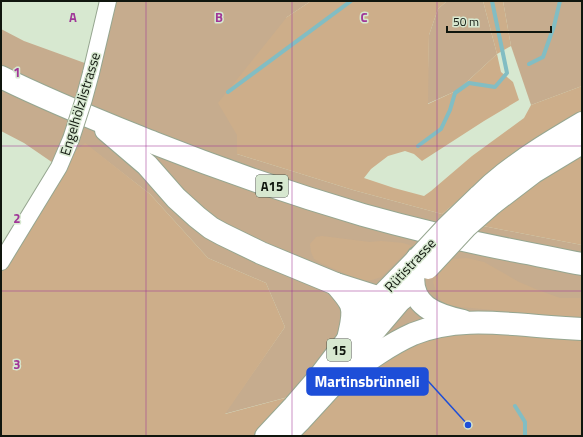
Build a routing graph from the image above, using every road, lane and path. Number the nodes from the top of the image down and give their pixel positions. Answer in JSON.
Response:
{"nodes":[{"id":1,"x":108,"y":1,"type":"edge"},
{"id":2,"x":1,"y":77,"type":"edge"},
{"id":3,"x":93,"y":119,"type":"junction"},
{"id":4,"x":582,"y":122,"type":"edge"},
{"id":5,"x":582,"y":144,"type":"edge"},
{"id":6,"x":485,"y":200,"type":"junction"},
{"id":7,"x":1,"y":262,"type":"edge"},
{"id":8,"x":418,"y":263,"type":"junction"},
{"id":9,"x":582,"y":264,"type":"edge"},
{"id":10,"x":336,"y":284,"type":"junction"},
{"id":11,"x":408,"y":292,"type":"junction"},
{"id":12,"x":379,"y":297,"type":"junction"},
{"id":13,"x":470,"y":322,"type":"junction"},
{"id":14,"x":582,"y":329,"type":"edge"},
{"id":15,"x":348,"y":339,"type":"junction"},
{"id":16,"x":334,"y":385,"type":"junction"},
{"id":17,"x":265,"y":436,"type":"edge"},
{"id":18,"x":286,"y":436,"type":"edge"}],
"edges":[{"from":1,"to":7,"type":"street","name":"Engelhölzlistrasse","bridge":true},
{"from":2,"to":3,"type":"highway","number":"A15"},
{"from":3,"to":9,"type":"highway","number":"A15"},
{"from":3,"to":10,"type":"highway"},
{"from":4,"to":6,"type":"main road","name":"Rütistrasse","number":"15"},
{"from":5,"to":6,"type":"main road","name":"Rütistrasse","number":"15"},
{"from":6,"to":8,"type":"main road","name":"Rütistrasse","number":"15","bridge":true},
{"from":8,"to":11,"type":"highway"},
{"from":8,"to":12,"type":"main road","name":"Rütistrasse","number":"15"},
{"from":10,"to":12,"type":"highway"},
{"from":10,"to":15,"type":"highway"},
{"from":11,"to":12,"type":"highway"},
{"from":11,"to":13,"type":"highway"},
{"from":11,"to":16,"type":"main road","name":"Rütistrasse","number":"15"},
{"from":12,"to":15,"type":"main road","name":"Rütistrasse","number":"15"},
{"from":13,"to":14,"type":"highway"},
{"from":13,"to":16,"type":"highway"},
{"from":15,"to":17,"type":"main road","name":"Rütistrasse","number":"15"},
{"from":16,"to":18,"type":"main road","name":"Rütistrasse","number":"15"}]}
